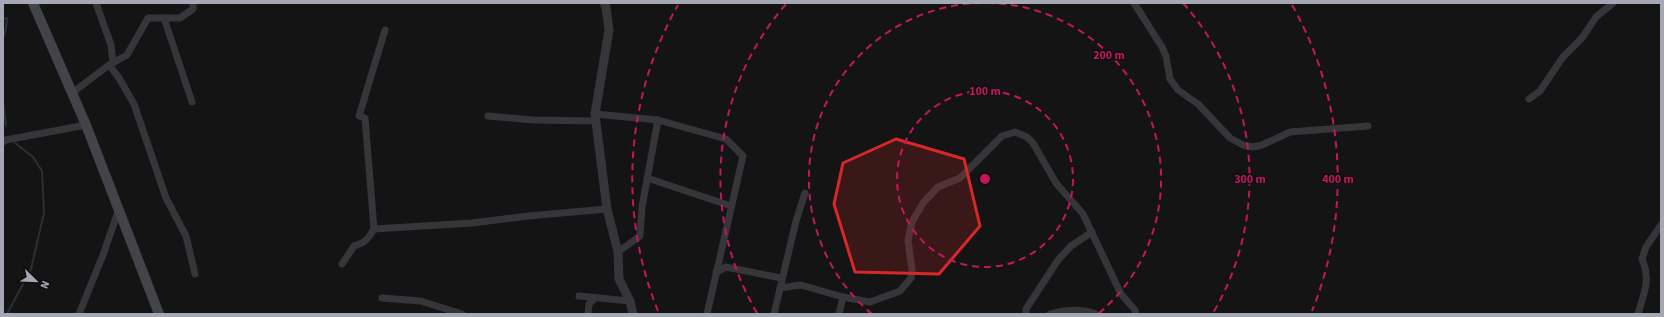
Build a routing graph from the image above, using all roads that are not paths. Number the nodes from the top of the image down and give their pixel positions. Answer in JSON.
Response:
{"nodes":[{"id":1,"x":33,"y":3,"type":"edge"},
{"id":2,"x":96,"y":3,"type":"edge"},
{"id":3,"x":193,"y":3,"type":"edge"},
{"id":4,"x":604,"y":3,"type":"edge"},
{"id":5,"x":1134,"y":3,"type":"edge"},
{"id":6,"x":1613,"y":3,"type":"edge"},
{"id":7,"x":164,"y":18,"type":"junction"},
{"id":8,"x":385,"y":30,"type":"dead end"},
{"id":9,"x":111,"y":64,"type":"junction"},
{"id":10,"x":72,"y":93,"type":"junction"},
{"id":11,"x":1530,"y":99,"type":"dead end"},
{"id":12,"x":192,"y":102,"type":"dead end"},
{"id":13,"x":488,"y":116,"type":"dead end"},
{"id":14,"x":596,"y":117,"type":"junction"},
{"id":15,"x":658,"y":120,"type":"junction"},
{"id":16,"x":86,"y":125,"type":"junction"},
{"id":17,"x":1368,"y":126,"type":"dead end"},
{"id":18,"x":3,"y":142,"type":"edge"},
{"id":19,"x":647,"y":178,"type":"junction"},
{"id":20,"x":805,"y":193,"type":"dead end"},
{"id":21,"x":731,"y":206,"type":"junction"},
{"id":22,"x":119,"y":209,"type":"junction"},
{"id":23,"x":608,"y":209,"type":"junction"},
{"id":24,"x":1661,"y":225,"type":"edge"},
{"id":25,"x":374,"y":229,"type":"junction"},
{"id":26,"x":1092,"y":232,"type":"junction"},
{"id":27,"x":618,"y":252,"type":"junction"},
{"id":28,"x":342,"y":264,"type":"dead end"},
{"id":29,"x":716,"y":272,"type":"junction"},
{"id":30,"x":195,"y":274,"type":"dead end"},
{"id":31,"x":781,"y":278,"type":"junction"},
{"id":32,"x":780,"y":288,"type":"junction"},
{"id":33,"x":579,"y":296,"type":"dead end"},
{"id":34,"x":843,"y":297,"type":"junction"},
{"id":35,"x":382,"y":298,"type":"dead end"},
{"id":36,"x":595,"y":298,"type":"junction"},
{"id":37,"x":630,"y":301,"type":"junction"},
{"id":38,"x":79,"y":314,"type":"edge"},
{"id":39,"x":159,"y":314,"type":"edge"},
{"id":40,"x":462,"y":314,"type":"edge"},
{"id":41,"x":588,"y":314,"type":"edge"},
{"id":42,"x":633,"y":314,"type":"edge"},
{"id":43,"x":707,"y":314,"type":"edge"},
{"id":44,"x":774,"y":314,"type":"edge"},
{"id":45,"x":839,"y":314,"type":"edge"},
{"id":46,"x":1026,"y":314,"type":"edge"},
{"id":47,"x":1050,"y":314,"type":"edge"},
{"id":48,"x":1096,"y":314,"type":"edge"},
{"id":49,"x":1136,"y":314,"type":"edge"},
{"id":50,"x":1638,"y":314,"type":"edge"}],
"edges":[{"from":1,"to":10,"type":"main road"},
{"from":2,"to":9,"type":"street"},
{"from":3,"to":7,"type":"street"},
{"from":4,"to":14,"type":"street"},
{"from":5,"to":17,"type":"street"},
{"from":6,"to":11,"type":"street"},
{"from":7,"to":9,"type":"street"},
{"from":7,"to":12,"type":"street"},
{"from":8,"to":25,"type":"street"},
{"from":9,"to":10,"type":"street"},
{"from":9,"to":30,"type":"street"},
{"from":10,"to":16,"type":"main road"},
{"from":13,"to":14,"type":"street"},
{"from":14,"to":15,"type":"street"},
{"from":14,"to":23,"type":"street"},
{"from":15,"to":19,"type":"street"},
{"from":15,"to":21,"type":"street"},
{"from":16,"to":18,"type":"street"},
{"from":16,"to":22,"type":"main road"},
{"from":19,"to":21,"type":"street"},
{"from":19,"to":27,"type":"street"},
{"from":20,"to":31,"type":"street"},
{"from":21,"to":29,"type":"street"},
{"from":22,"to":38,"type":"street"},
{"from":22,"to":39,"type":"main road"},
{"from":23,"to":25,"type":"street"},
{"from":23,"to":27,"type":"street"},
{"from":24,"to":50,"type":"street"},
{"from":25,"to":28,"type":"street"},
{"from":26,"to":34,"type":"street"},
{"from":26,"to":46,"type":"street"},
{"from":26,"to":49,"type":"street"},
{"from":27,"to":37,"type":"street"},
{"from":29,"to":31,"type":"street"},
{"from":29,"to":43,"type":"street"},
{"from":31,"to":32,"type":"street"},
{"from":32,"to":34,"type":"street"},
{"from":32,"to":44,"type":"street"},
{"from":33,"to":36,"type":"street"},
{"from":34,"to":45,"type":"street"},
{"from":35,"to":40,"type":"street"},
{"from":36,"to":37,"type":"street"},
{"from":36,"to":41,"type":"street"},
{"from":37,"to":42,"type":"street"},
{"from":47,"to":48,"type":"street"}]}
